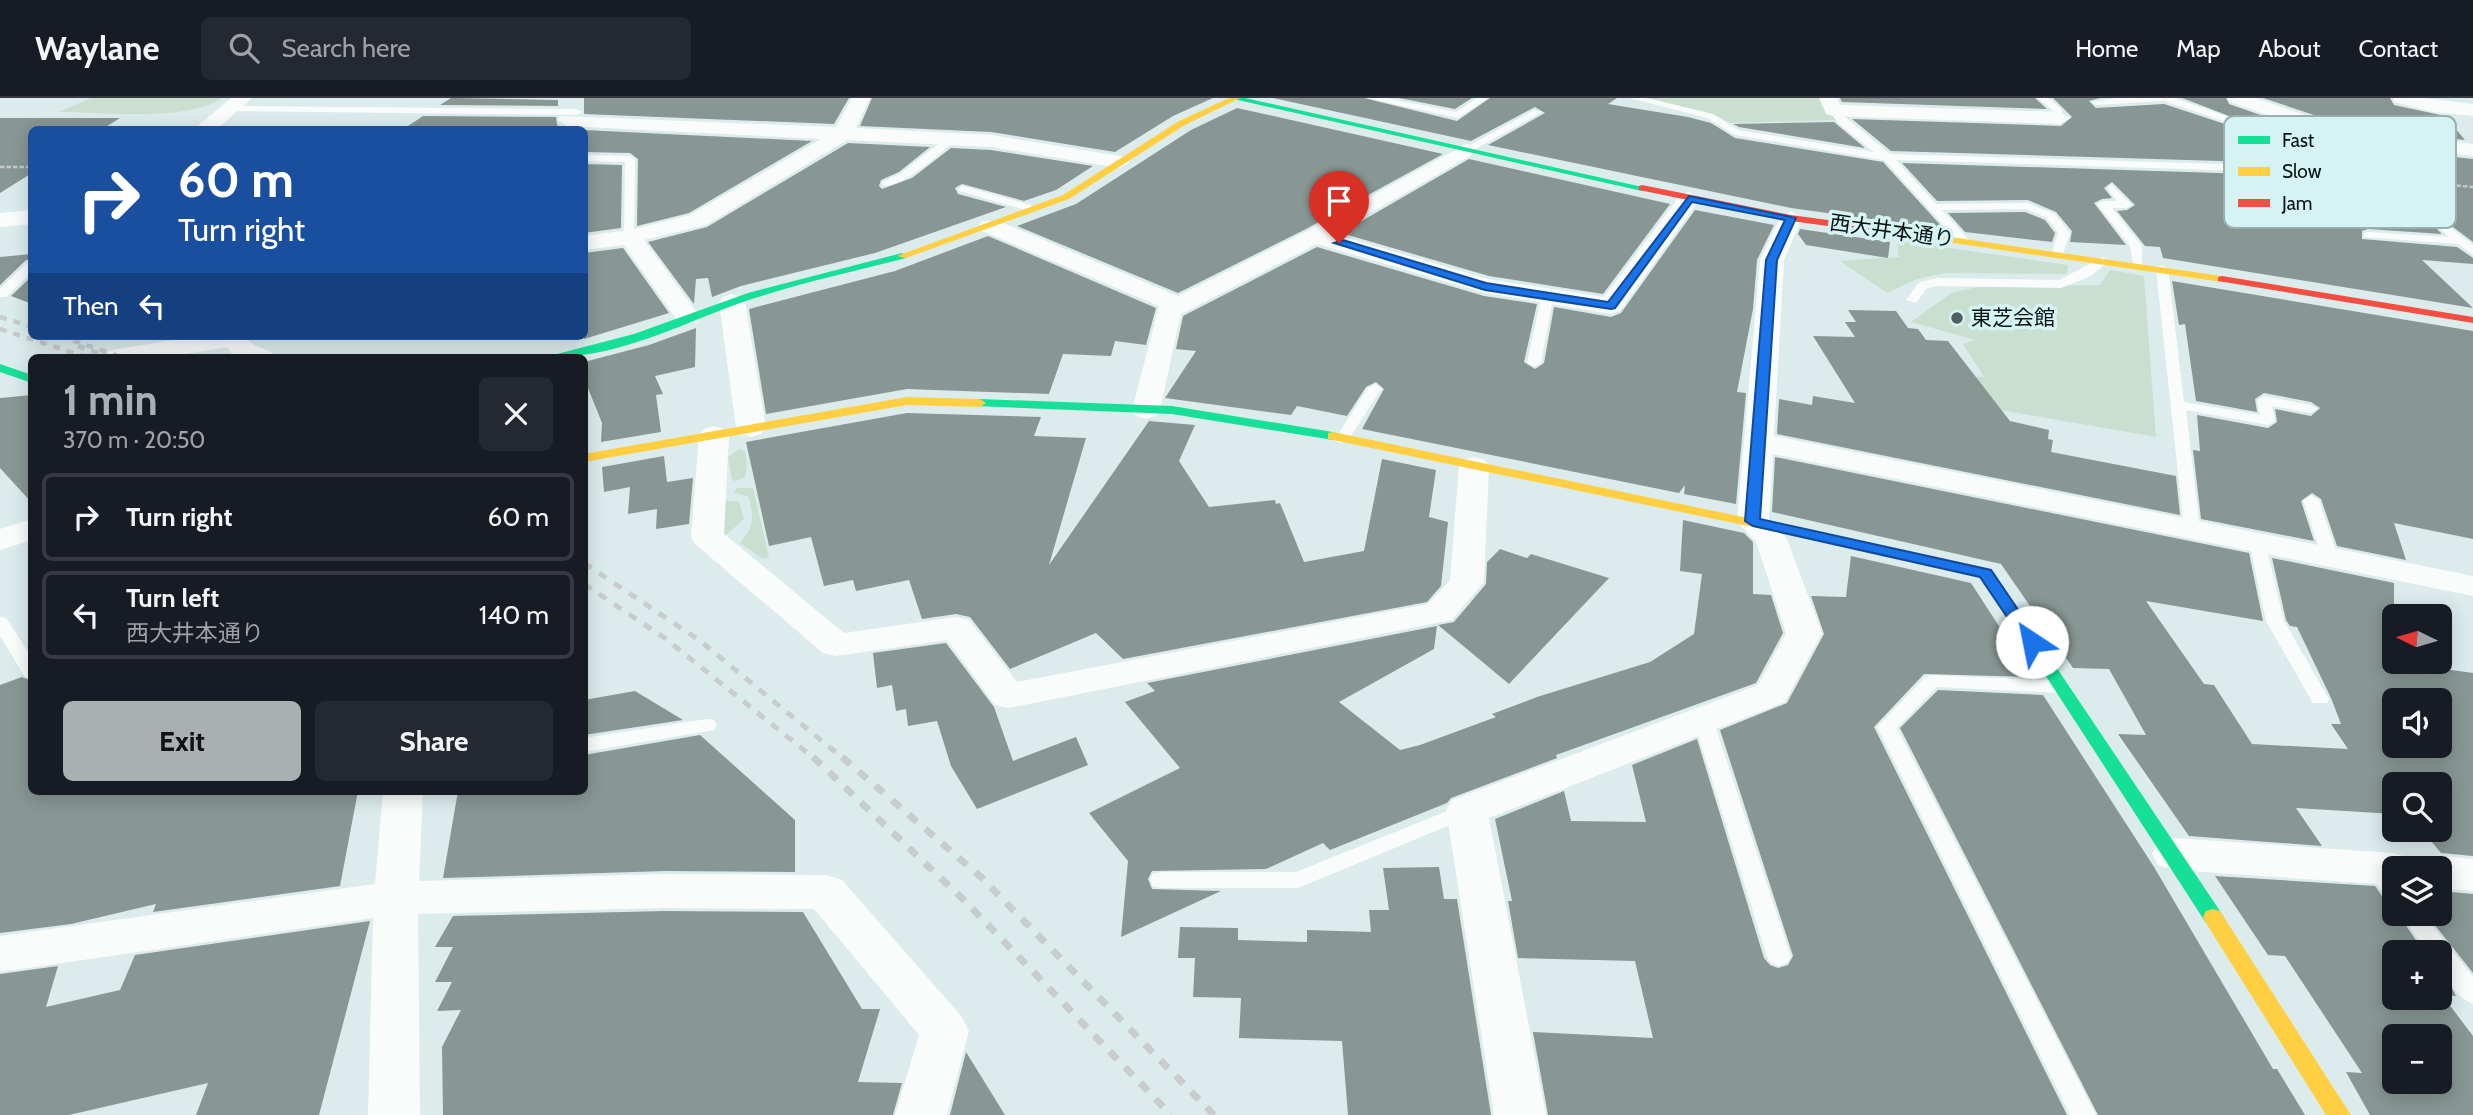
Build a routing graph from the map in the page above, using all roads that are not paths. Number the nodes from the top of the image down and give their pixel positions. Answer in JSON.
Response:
{"nodes":[{"id":1,"x":596,"y":98,"type":"edge"},
{"id":2,"x":861,"y":98,"type":"edge"},
{"id":3,"x":1372,"y":98,"type":"edge"},
{"id":4,"x":1483,"y":98,"type":"edge"},
{"id":5,"x":1635,"y":98,"type":"edge"},
{"id":6,"x":2043,"y":98,"type":"edge"},
{"id":7,"x":2165,"y":98,"type":"edge"},
{"id":8,"x":2237,"y":98,"type":"edge"},
{"id":9,"x":2402,"y":98,"type":"edge"},
{"id":10,"x":1241,"y":99,"type":"edge"},
{"id":11,"x":2096,"y":102,"type":"dead end"},
{"id":12,"x":235,"y":104,"type":"edge"},
{"id":13,"x":1831,"y":104,"type":"edge"},
{"id":14,"x":2473,"y":110,"type":"edge"},
{"id":15,"x":1537,"y":112,"type":"dead end"},
{"id":16,"x":2289,"y":116,"type":"edge"},
{"id":17,"x":2060,"y":118,"type":"joint"},
{"id":18,"x":2224,"y":119,"type":"edge"},
{"id":19,"x":566,"y":121,"type":"edge"},
{"id":20,"x":208,"y":126,"type":"edge"},
{"id":21,"x":843,"y":134,"type":"junction"},
{"id":22,"x":951,"y":139,"type":"junction"},
{"id":23,"x":1466,"y":150,"type":"junction"},
{"id":24,"x":1887,"y":157,"type":"junction"},
{"id":25,"x":588,"y":158,"type":"edge"},
{"id":26,"x":1120,"y":162,"type":"junction"},
{"id":27,"x":2224,"y":167,"type":"edge"},
{"id":28,"x":886,"y":184,"type":"dead end"},
{"id":29,"x":2112,"y":188,"type":"dead end"},
{"id":30,"x":963,"y":189,"type":"dead end"},
{"id":31,"x":1689,"y":199,"type":"junction"},
{"id":32,"x":1933,"y":207,"type":"junction"},
{"id":33,"x":1033,"y":209,"type":"junction"},
{"id":34,"x":28,"y":218,"type":"edge"},
{"id":35,"x":1791,"y":218,"type":"junction"},
{"id":36,"x":0,"y":220,"type":"edge"},
{"id":37,"x":990,"y":226,"type":"junction"},
{"id":38,"x":2360,"y":228,"type":"edge"},
{"id":39,"x":2445,"y":228,"type":"edge"},
{"id":40,"x":1315,"y":236,"type":"junction"},
{"id":41,"x":630,"y":237,"type":"junction"},
{"id":42,"x":1964,"y":241,"type":"junction"},
{"id":43,"x":2461,"y":241,"type":"junction"},
{"id":44,"x":588,"y":242,"type":"edge"},
{"id":45,"x":2473,"y":251,"type":"edge"},
{"id":46,"x":2057,"y":254,"type":"junction"},
{"id":47,"x":2103,"y":261,"type":"junction"},
{"id":48,"x":2138,"y":266,"type":"junction"},
{"id":49,"x":28,"y":269,"type":"edge"},
{"id":50,"x":2162,"y":269,"type":"junction"},
{"id":51,"x":2,"y":294,"type":"dead end"},
{"id":52,"x":1547,"y":298,"type":"junction"},
{"id":53,"x":1912,"y":300,"type":"dead end"},
{"id":54,"x":733,"y":302,"type":"junction"},
{"id":55,"x":1179,"y":305,"type":"junction"},
{"id":56,"x":688,"y":318,"type":"junction"},
{"id":57,"x":2473,"y":320,"type":"edge"},
{"id":58,"x":219,"y":340,"type":"edge"},
{"id":59,"x":237,"y":340,"type":"edge"},
{"id":60,"x":138,"y":354,"type":"edge"},
{"id":61,"x":252,"y":354,"type":"edge"},
{"id":62,"x":573,"y":354,"type":"edge"},
{"id":63,"x":1534,"y":363,"type":"dead end"},
{"id":64,"x":1375,"y":388,"type":"dead end"},
{"id":65,"x":2179,"y":405,"type":"junction"},
{"id":66,"x":2311,"y":409,"type":"dead end"},
{"id":67,"x":1146,"y":410,"type":"junction"},
{"id":68,"x":751,"y":428,"type":"junction"},
{"id":69,"x":714,"y":435,"type":"junction"},
{"id":70,"x":1342,"y":439,"type":"junction"},
{"id":71,"x":1758,"y":442,"type":"junction"},
{"id":72,"x":588,"y":457,"type":"edge"},
{"id":73,"x":1474,"y":466,"type":"junction"},
{"id":74,"x":2311,"y":500,"type":"dead end"},
{"id":75,"x":1753,"y":521,"type":"junction"},
{"id":76,"x":2192,"y":529,"type":"junction"},
{"id":77,"x":28,"y":530,"type":"edge"},
{"id":78,"x":0,"y":540,"type":"edge"},
{"id":79,"x":2257,"y":542,"type":"junction"},
{"id":80,"x":2330,"y":557,"type":"junction"},
{"id":81,"x":2473,"y":586,"type":"edge"},
{"id":82,"x":0,"y":622,"type":"edge"},
{"id":83,"x":28,"y":667,"type":"edge"},
{"id":84,"x":2062,"y":687,"type":"junction"},
{"id":85,"x":2320,"y":699,"type":"dead end"},
{"id":86,"x":1703,"y":719,"type":"junction"},
{"id":87,"x":707,"y":725,"type":"dead end"},
{"id":88,"x":588,"y":744,"type":"edge"},
{"id":89,"x":403,"y":795,"type":"edge"},
{"id":90,"x":1467,"y":810,"type":"junction"},
{"id":91,"x":2174,"y":855,"type":"junction"},
{"id":92,"x":2452,"y":873,"type":"edge"},
{"id":93,"x":2382,"y":875,"type":"edge"},
{"id":94,"x":2473,"y":875,"type":"edge"},
{"id":95,"x":1161,"y":880,"type":"dead end"},
{"id":96,"x":396,"y":898,"type":"junction"},
{"id":97,"x":2420,"y":926,"type":"edge"},
{"id":98,"x":0,"y":954,"type":"edge"},
{"id":99,"x":1779,"y":957,"type":"dead end"},
{"id":100,"x":2473,"y":994,"type":"edge"},
{"id":101,"x":394,"y":1115,"type":"edge"},
{"id":102,"x":921,"y":1115,"type":"edge"},
{"id":103,"x":1520,"y":1115,"type":"edge"},
{"id":104,"x":2083,"y":1115,"type":"edge"},
{"id":105,"x":2339,"y":1115,"type":"edge"}],
"edges":[{"from":1,"to":19,"type":"street"},
{"from":2,"to":21,"type":"street"},
{"from":3,"to":4,"type":"lane"},
{"from":5,"to":24,"type":"lane"},
{"from":6,"to":17,"type":"lane"},
{"from":7,"to":11,"type":"lane"},
{"from":7,"to":18,"type":"lane"},
{"from":8,"to":16,"type":"street"},
{"from":9,"to":14,"type":"street"},
{"from":10,"to":23,"type":"street","name":"西大井本通り"},
{"from":10,"to":26,"type":"street"},
{"from":12,"to":19,"type":"lane"},
{"from":12,"to":20,"type":"street"},
{"from":13,"to":17,"type":"street"},
{"from":13,"to":24,"type":"lane"},
{"from":15,"to":23,"type":"lane"},
{"from":19,"to":21,"type":"street"},
{"from":21,"to":22,"type":"street"},
{"from":21,"to":41,"type":"street"},
{"from":22,"to":26,"type":"street"},
{"from":22,"to":28,"type":"lane"},
{"from":23,"to":31,"type":"street","name":"西大井本通り"},
{"from":23,"to":40,"type":"street"},
{"from":24,"to":27,"type":"lane"},
{"from":24,"to":32,"type":"lane"},
{"from":25,"to":41,"type":"lane"},
{"from":26,"to":33,"type":"street"},
{"from":29,"to":48,"type":"lane"},
{"from":30,"to":33,"type":"lane"},
{"from":31,"to":35,"type":"street","name":"西大井本通り"},
{"from":31,"to":52,"type":"street"},
{"from":32,"to":42,"type":"lane"},
{"from":32,"to":46,"type":"lane"},
{"from":33,"to":37,"type":"street"},
{"from":34,"to":36,"type":"street"},
{"from":35,"to":42,"type":"street","name":"西大井本通り"},
{"from":35,"to":71,"type":"street"},
{"from":37,"to":54,"type":"street"},
{"from":37,"to":55,"type":"street"},
{"from":38,"to":43,"type":"lane"},
{"from":39,"to":43,"type":"lane"},
{"from":40,"to":52,"type":"street"},
{"from":40,"to":55,"type":"street"},
{"from":41,"to":44,"type":"street"},
{"from":41,"to":56,"type":"street"},
{"from":42,"to":46,"type":"street","name":"西大井本通り"},
{"from":43,"to":45,"type":"lane"},
{"from":46,"to":47,"type":"street","name":"西大井本通り"},
{"from":47,"to":48,"type":"street","name":"西大井本通り"},
{"from":47,"to":53,"type":"lane"},
{"from":48,"to":50,"type":"street","name":"西大井本通り"},
{"from":49,"to":51,"type":"lane"},
{"from":50,"to":57,"type":"street","name":"西大井本通り"},
{"from":50,"to":65,"type":"lane"},
{"from":52,"to":63,"type":"lane"},
{"from":54,"to":56,"type":"street"},
{"from":54,"to":68,"type":"street"},
{"from":55,"to":67,"type":"street"},
{"from":56,"to":62,"type":"street"},
{"from":58,"to":60,"type":"street"},
{"from":59,"to":61,"type":"street"},
{"from":64,"to":70,"type":"lane"},
{"from":65,"to":66,"type":"lane"},
{"from":65,"to":76,"type":"lane"},
{"from":67,"to":68,"type":"street"},
{"from":67,"to":70,"type":"street"},
{"from":68,"to":69,"type":"street"},
{"from":69,"to":72,"type":"street"},
{"from":69,"to":73,"type":"street"},
{"from":70,"to":73,"type":"street"},
{"from":71,"to":75,"type":"street"},
{"from":71,"to":76,"type":"street"},
{"from":73,"to":75,"type":"street"},
{"from":74,"to":80,"type":"lane"},
{"from":75,"to":84,"type":"street"},
{"from":75,"to":86,"type":"street"},
{"from":76,"to":79,"type":"street"},
{"from":77,"to":78,"type":"street"},
{"from":79,"to":80,"type":"street"},
{"from":79,"to":85,"type":"lane"},
{"from":80,"to":81,"type":"street"},
{"from":82,"to":83,"type":"lane"},
{"from":84,"to":91,"type":"street"},
{"from":84,"to":104,"type":"lane"},
{"from":86,"to":90,"type":"street"},
{"from":86,"to":99,"type":"lane"},
{"from":87,"to":88,"type":"lane"},
{"from":89,"to":96,"type":"street"},
{"from":90,"to":95,"type":"lane"},
{"from":90,"to":103,"type":"street"},
{"from":91,"to":93,"type":"street"},
{"from":91,"to":105,"type":"street"},
{"from":92,"to":94,"type":"street"},
{"from":96,"to":98,"type":"street"},
{"from":96,"to":101,"type":"street"},
{"from":96,"to":102,"type":"street"},
{"from":97,"to":100,"type":"lane"}]}
